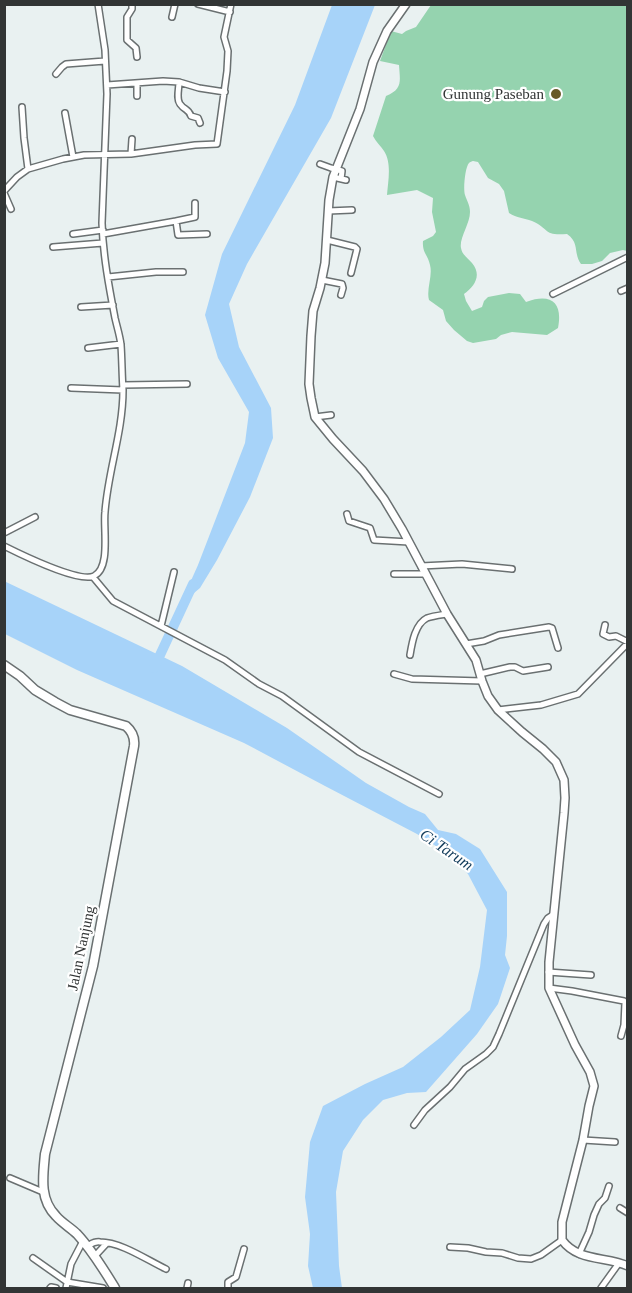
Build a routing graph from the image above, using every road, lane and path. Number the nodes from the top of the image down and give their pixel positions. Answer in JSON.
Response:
{"nodes":[{"id":1,"x":98,"y":4,"type":"edge"},
{"id":2,"x":132,"y":4,"type":"edge"},
{"id":3,"x":175,"y":4,"type":"edge"},
{"id":4,"x":198,"y":4,"type":"edge"},
{"id":5,"x":231,"y":4,"type":"edge"},
{"id":6,"x":406,"y":4,"type":"edge"},
{"id":7,"x":230,"y":12,"type":"junction"},
{"id":8,"x":172,"y":17,"type":"dead end"},
{"id":9,"x":137,"y":57,"type":"dead end"},
{"id":10,"x":105,"y":60,"type":"junction"},
{"id":11,"x":56,"y":74,"type":"dead end"},
{"id":12,"x":179,"y":82,"type":"junction"},
{"id":13,"x":137,"y":83,"type":"junction"},
{"id":14,"x":107,"y":85,"type":"junction"},
{"id":15,"x":225,"y":93,"type":"junction"},
{"id":16,"x":137,"y":96,"type":"dead end"},
{"id":17,"x":22,"y":107,"type":"dead end"},
{"id":18,"x":65,"y":113,"type":"dead end"},
{"id":19,"x":200,"y":123,"type":"dead end"},
{"id":20,"x":132,"y":139,"type":"dead end"},
{"id":21,"x":105,"y":154,"type":"junction"},
{"id":22,"x":131,"y":154,"type":"junction"},
{"id":23,"x":73,"y":157,"type":"junction"},
{"id":24,"x":320,"y":164,"type":"dead end"},
{"id":25,"x":28,"y":168,"type":"junction"},
{"id":26,"x":336,"y":169,"type":"junction"},
{"id":27,"x":4,"y":192,"type":"edge"},
{"id":28,"x":195,"y":203,"type":"dead end"},
{"id":29,"x":11,"y":209,"type":"dead end"},
{"id":30,"x":351,"y":210,"type":"dead end"},
{"id":31,"x":328,"y":211,"type":"junction"},
{"id":32,"x":176,"y":221,"type":"junction"},
{"id":33,"x":103,"y":232,"type":"junction"},
{"id":34,"x":73,"y":234,"type":"dead end"},
{"id":35,"x":207,"y":234,"type":"dead end"},
{"id":36,"x":327,"y":240,"type":"junction"},
{"id":37,"x":103,"y":243,"type":"junction"},
{"id":38,"x":53,"y":247,"type":"dead end"},
{"id":39,"x":627,"y":257,"type":"edge"},
{"id":40,"x":183,"y":272,"type":"dead end"},
{"id":41,"x":351,"y":273,"type":"dead end"},
{"id":42,"x":108,"y":277,"type":"junction"},
{"id":43,"x":322,"y":280,"type":"junction"},
{"id":44,"x":627,"y":288,"type":"edge"},
{"id":45,"x":621,"y":291,"type":"dead end"},
{"id":46,"x":553,"y":294,"type":"dead end"},
{"id":47,"x":341,"y":295,"type":"dead end"},
{"id":48,"x":113,"y":305,"type":"junction"},
{"id":49,"x":81,"y":307,"type":"dead end"},
{"id":50,"x":121,"y":344,"type":"junction"},
{"id":51,"x":88,"y":348,"type":"dead end"},
{"id":52,"x":187,"y":384,"type":"dead end"},
{"id":53,"x":123,"y":387,"type":"junction"},
{"id":54,"x":71,"y":388,"type":"dead end"},
{"id":55,"x":331,"y":415,"type":"dead end"},
{"id":56,"x":315,"y":417,"type":"junction"},
{"id":57,"x":347,"y":514,"type":"dead end"},
{"id":58,"x":35,"y":517,"type":"dead end"},
{"id":59,"x":4,"y":533,"type":"edge"},
{"id":60,"x":409,"y":542,"type":"junction"},
{"id":61,"x":4,"y":546,"type":"edge"},
{"id":62,"x":421,"y":566,"type":"junction"},
{"id":63,"x":512,"y":568,"type":"dead end"},
{"id":64,"x":174,"y":572,"type":"dead end"},
{"id":65,"x":394,"y":574,"type":"dead end"},
{"id":66,"x":426,"y":574,"type":"junction"},
{"id":67,"x":93,"y":577,"type":"junction"},
{"id":68,"x":447,"y":614,"type":"junction"},
{"id":69,"x":605,"y":625,"type":"dead end"},
{"id":70,"x":161,"y":626,"type":"junction"},
{"id":71,"x":627,"y":642,"type":"edge"},
{"id":72,"x":466,"y":644,"type":"junction"},
{"id":73,"x":558,"y":648,"type":"dead end"},
{"id":74,"x":410,"y":655,"type":"dead end"},
{"id":75,"x":4,"y":665,"type":"edge"},
{"id":76,"x":548,"y":668,"type":"dead end"},
{"id":77,"x":394,"y":674,"type":"dead end"},
{"id":78,"x":481,"y":678,"type":"junction"},
{"id":79,"x":498,"y":710,"type":"junction"},
{"id":80,"x":439,"y":794,"type":"dead end"},
{"id":81,"x":554,"y":914,"type":"junction"},
{"id":82,"x":548,"y":972,"type":"junction"},
{"id":83,"x":591,"y":975,"type":"dead end"},
{"id":84,"x":549,"y":988,"type":"junction"},
{"id":85,"x":621,"y":1036,"type":"dead end"},
{"id":86,"x":414,"y":1125,"type":"dead end"},
{"id":87,"x":583,"y":1140,"type":"junction"},
{"id":88,"x":615,"y":1142,"type":"dead end"},
{"id":89,"x":10,"y":1178,"type":"dead end"},
{"id":90,"x":609,"y":1186,"type":"dead end"},
{"id":91,"x":43,"y":1192,"type":"junction"},
{"id":92,"x":620,"y":1208,"type":"dead end"},
{"id":93,"x":627,"y":1212,"type":"edge"},
{"id":94,"x":562,"y":1240,"type":"junction"},
{"id":95,"x":107,"y":1243,"type":"junction"},
{"id":96,"x":85,"y":1244,"type":"junction"},
{"id":97,"x":450,"y":1247,"type":"dead end"},
{"id":98,"x":244,"y":1249,"type":"dead end"},
{"id":99,"x":579,"y":1254,"type":"junction"},
{"id":100,"x":94,"y":1257,"type":"junction"},
{"id":101,"x":33,"y":1258,"type":"dead end"},
{"id":102,"x":619,"y":1263,"type":"junction"},
{"id":103,"x":627,"y":1266,"type":"edge"},
{"id":104,"x":166,"y":1269,"type":"dead end"},
{"id":105,"x":68,"y":1282,"type":"junction"},
{"id":106,"x":50,"y":1288,"type":"edge"},
{"id":107,"x":56,"y":1288,"type":"edge"},
{"id":108,"x":66,"y":1288,"type":"edge"},
{"id":109,"x":103,"y":1288,"type":"edge"},
{"id":110,"x":115,"y":1288,"type":"edge"},
{"id":111,"x":228,"y":1288,"type":"edge"},
{"id":112,"x":601,"y":1288,"type":"edge"}],
"edges":[{"from":1,"to":10,"type":"street"},
{"from":2,"to":9,"type":"street"},
{"from":3,"to":8,"type":"street"},
{"from":4,"to":7,"type":"street"},
{"from":5,"to":7,"type":"street"},
{"from":6,"to":26,"type":"street"},
{"from":7,"to":15,"type":"street"},
{"from":10,"to":11,"type":"street"},
{"from":10,"to":14,"type":"street"},
{"from":12,"to":13,"type":"street"},
{"from":12,"to":15,"type":"street"},
{"from":12,"to":19,"type":"street"},
{"from":13,"to":14,"type":"street"},
{"from":13,"to":16,"type":"street"},
{"from":14,"to":21,"type":"street"},
{"from":15,"to":22,"type":"street"},
{"from":17,"to":25,"type":"street"},
{"from":18,"to":23,"type":"street"},
{"from":20,"to":22,"type":"street"},
{"from":21,"to":22,"type":"street"},
{"from":21,"to":23,"type":"street"},
{"from":21,"to":33,"type":"street"},
{"from":23,"to":25,"type":"street"},
{"from":24,"to":26,"type":"street"},
{"from":25,"to":27,"type":"street"},
{"from":26,"to":31,"type":"street"},
{"from":27,"to":29,"type":"street"},
{"from":28,"to":32,"type":"street"},
{"from":30,"to":31,"type":"street"},
{"from":31,"to":36,"type":"street"},
{"from":32,"to":33,"type":"street"},
{"from":32,"to":35,"type":"street"},
{"from":33,"to":34,"type":"street"},
{"from":33,"to":37,"type":"street"},
{"from":36,"to":41,"type":"street"},
{"from":36,"to":43,"type":"street"},
{"from":37,"to":38,"type":"street"},
{"from":37,"to":42,"type":"street"},
{"from":39,"to":46,"type":"street"},
{"from":40,"to":42,"type":"street"},
{"from":42,"to":48,"type":"street"},
{"from":43,"to":47,"type":"street"},
{"from":43,"to":56,"type":"street"},
{"from":44,"to":45,"type":"street"},
{"from":48,"to":49,"type":"street"},
{"from":48,"to":50,"type":"street"},
{"from":50,"to":51,"type":"street"},
{"from":50,"to":53,"type":"street"},
{"from":52,"to":53,"type":"street"},
{"from":53,"to":54,"type":"street"},
{"from":53,"to":67,"type":"street"},
{"from":55,"to":56,"type":"street"},
{"from":56,"to":60,"type":"street"},
{"from":57,"to":60,"type":"street"},
{"from":58,"to":59,"type":"street"},
{"from":60,"to":62,"type":"street"},
{"from":61,"to":67,"type":"street"},
{"from":62,"to":63,"type":"street"},
{"from":62,"to":66,"type":"street"},
{"from":64,"to":70,"type":"street"},
{"from":65,"to":66,"type":"street"},
{"from":66,"to":68,"type":"street"},
{"from":67,"to":70,"type":"street"},
{"from":68,"to":72,"type":"street"},
{"from":68,"to":74,"type":"street"},
{"from":69,"to":71,"type":"street"},
{"from":70,"to":80,"type":"street"},
{"from":71,"to":79,"type":"street"},
{"from":72,"to":73,"type":"street"},
{"from":72,"to":78,"type":"street"},
{"from":75,"to":91,"type":"main road","name":"Jalan Nanjung"},
{"from":76,"to":78,"type":"street"},
{"from":77,"to":78,"type":"street"},
{"from":78,"to":79,"type":"street"},
{"from":79,"to":81,"type":"street"},
{"from":81,"to":82,"type":"street"},
{"from":81,"to":86,"type":"street"},
{"from":82,"to":83,"type":"street"},
{"from":82,"to":84,"type":"street"},
{"from":84,"to":85,"type":"street"},
{"from":84,"to":87,"type":"street"},
{"from":87,"to":88,"type":"street"},
{"from":87,"to":94,"type":"street"},
{"from":89,"to":91,"type":"street"},
{"from":90,"to":99,"type":"street"},
{"from":91,"to":96,"type":"main road"},
{"from":92,"to":93,"type":"street"},
{"from":94,"to":97,"type":"street"},
{"from":94,"to":99,"type":"street"},
{"from":95,"to":96,"type":"street"},
{"from":95,"to":100,"type":"street"},
{"from":95,"to":104,"type":"street"},
{"from":96,"to":100,"type":"main road"},
{"from":96,"to":105,"type":"street"},
{"from":98,"to":111,"type":"street"},
{"from":99,"to":102,"type":"street"},
{"from":100,"to":110,"type":"main road"},
{"from":101,"to":105,"type":"street"},
{"from":102,"to":103,"type":"street"},
{"from":102,"to":112,"type":"street"},
{"from":105,"to":108,"type":"street"},
{"from":105,"to":109,"type":"street"},
{"from":106,"to":107,"type":"street"}]}
